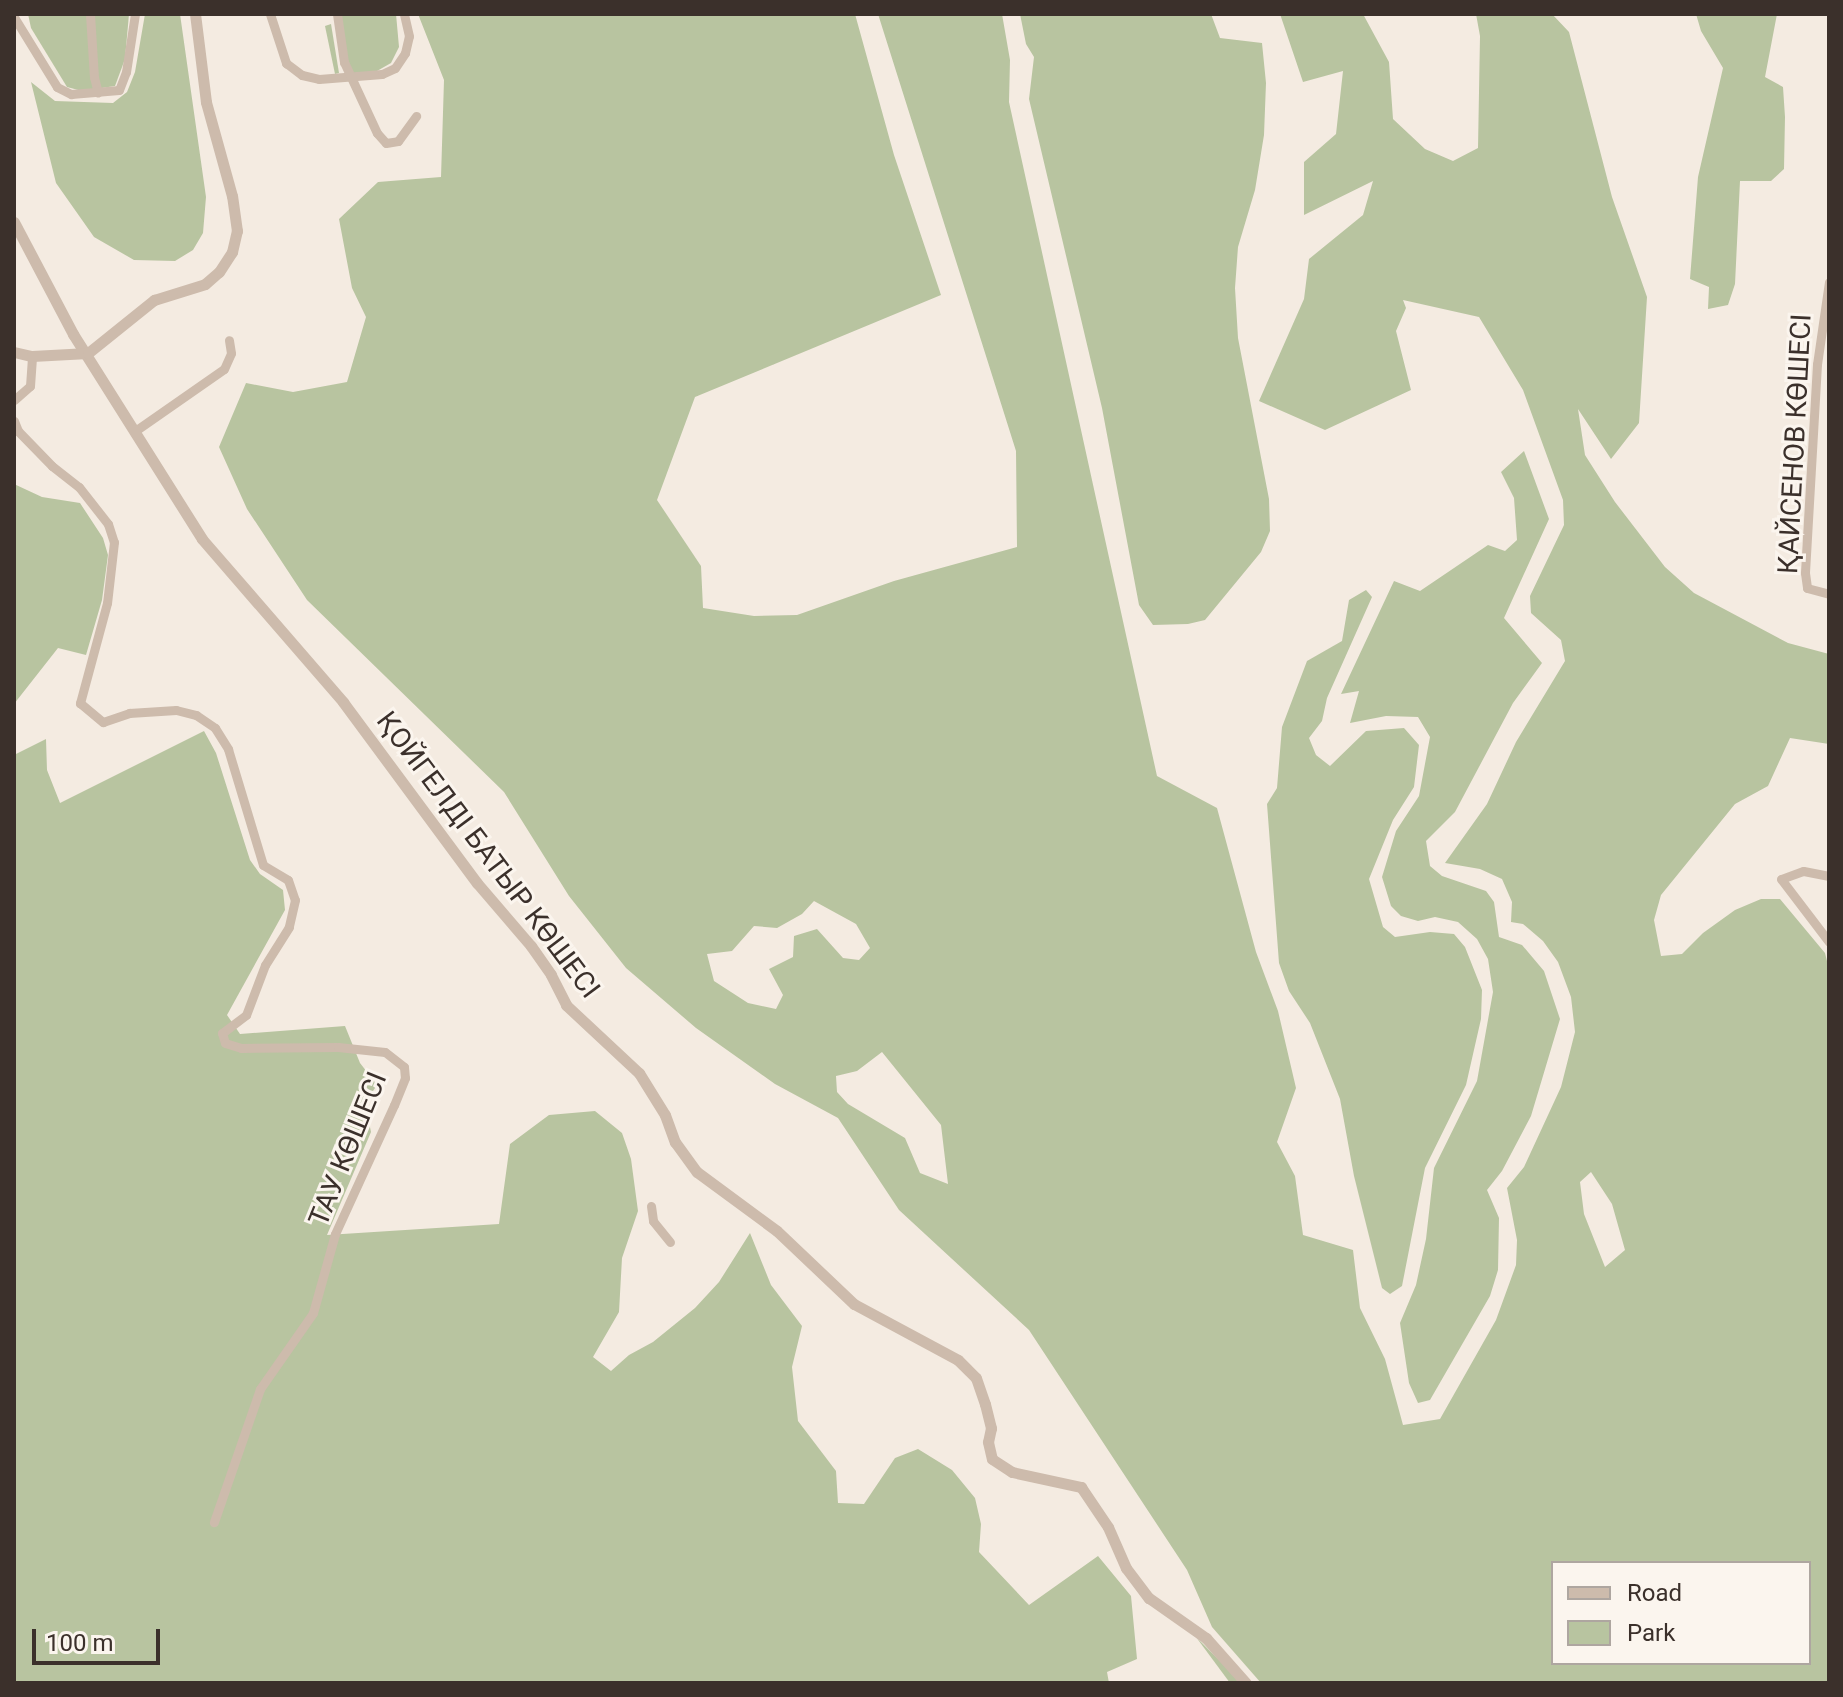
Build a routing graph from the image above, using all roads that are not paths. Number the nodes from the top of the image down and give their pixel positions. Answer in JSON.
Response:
{"nodes":[{"id":1,"x":90,"y":14,"type":"edge"},
{"id":2,"x":135,"y":14,"type":"edge"},
{"id":3,"x":195,"y":14,"type":"edge"},
{"id":4,"x":270,"y":14,"type":"edge"},
{"id":5,"x":337,"y":14,"type":"edge"},
{"id":6,"x":404,"y":14,"type":"edge"},
{"id":7,"x":14,"y":17,"type":"edge"},
{"id":8,"x":350,"y":78,"type":"junction"},
{"id":9,"x":98,"y":93,"type":"junction"},
{"id":10,"x":416,"y":116,"type":"dead end"},
{"id":11,"x":14,"y":222,"type":"edge"},
{"id":12,"x":1829,"y":282,"type":"edge"},
{"id":13,"x":229,"y":340,"type":"dead end"},
{"id":14,"x":14,"y":352,"type":"edge"},
{"id":15,"x":88,"y":353,"type":"junction"},
{"id":16,"x":32,"y":356,"type":"junction"},
{"id":17,"x":14,"y":400,"type":"edge"},
{"id":18,"x":14,"y":421,"type":"edge"},
{"id":19,"x":135,"y":431,"type":"junction"},
{"id":20,"x":1829,"y":594,"type":"edge"},
{"id":21,"x":1829,"y":876,"type":"edge"},
{"id":22,"x":1829,"y":942,"type":"edge"},
{"id":23,"x":651,"y":1206,"type":"dead end"},
{"id":24,"x":670,"y":1242,"type":"dead end"},
{"id":25,"x":214,"y":1522,"type":"dead end"},
{"id":26,"x":1246,"y":1683,"type":"edge"}],
"edges":[{"from":1,"to":9,"type":"street"},
{"from":2,"to":9,"type":"street"},
{"from":3,"to":15,"type":"street"},
{"from":4,"to":8,"type":"street"},
{"from":5,"to":8,"type":"street"},
{"from":6,"to":8,"type":"street"},
{"from":7,"to":9,"type":"street"},
{"from":8,"to":10,"type":"street"},
{"from":11,"to":15,"type":"street","name":"ҚОЙГЕЛДІ БАТЫР КӨШЕСІ"},
{"from":12,"to":20,"type":"street","name":"ҚАЙСЕНОВ КӨШЕСІ"},
{"from":13,"to":19,"type":"street"},
{"from":14,"to":16,"type":"street"},
{"from":15,"to":16,"type":"street"},
{"from":15,"to":19,"type":"street","name":"ҚОЙГЕЛДІ БАТЫР КӨШЕСІ"},
{"from":16,"to":17,"type":"street"},
{"from":18,"to":25,"type":"street","name":"ТАУ КӨШЕСІ"},
{"from":19,"to":26,"type":"street","name":"ҚОЙГЕЛДІ БАТЫР КӨШЕСІ"},
{"from":21,"to":22,"type":"street"},
{"from":23,"to":24,"type":"street"}]}
